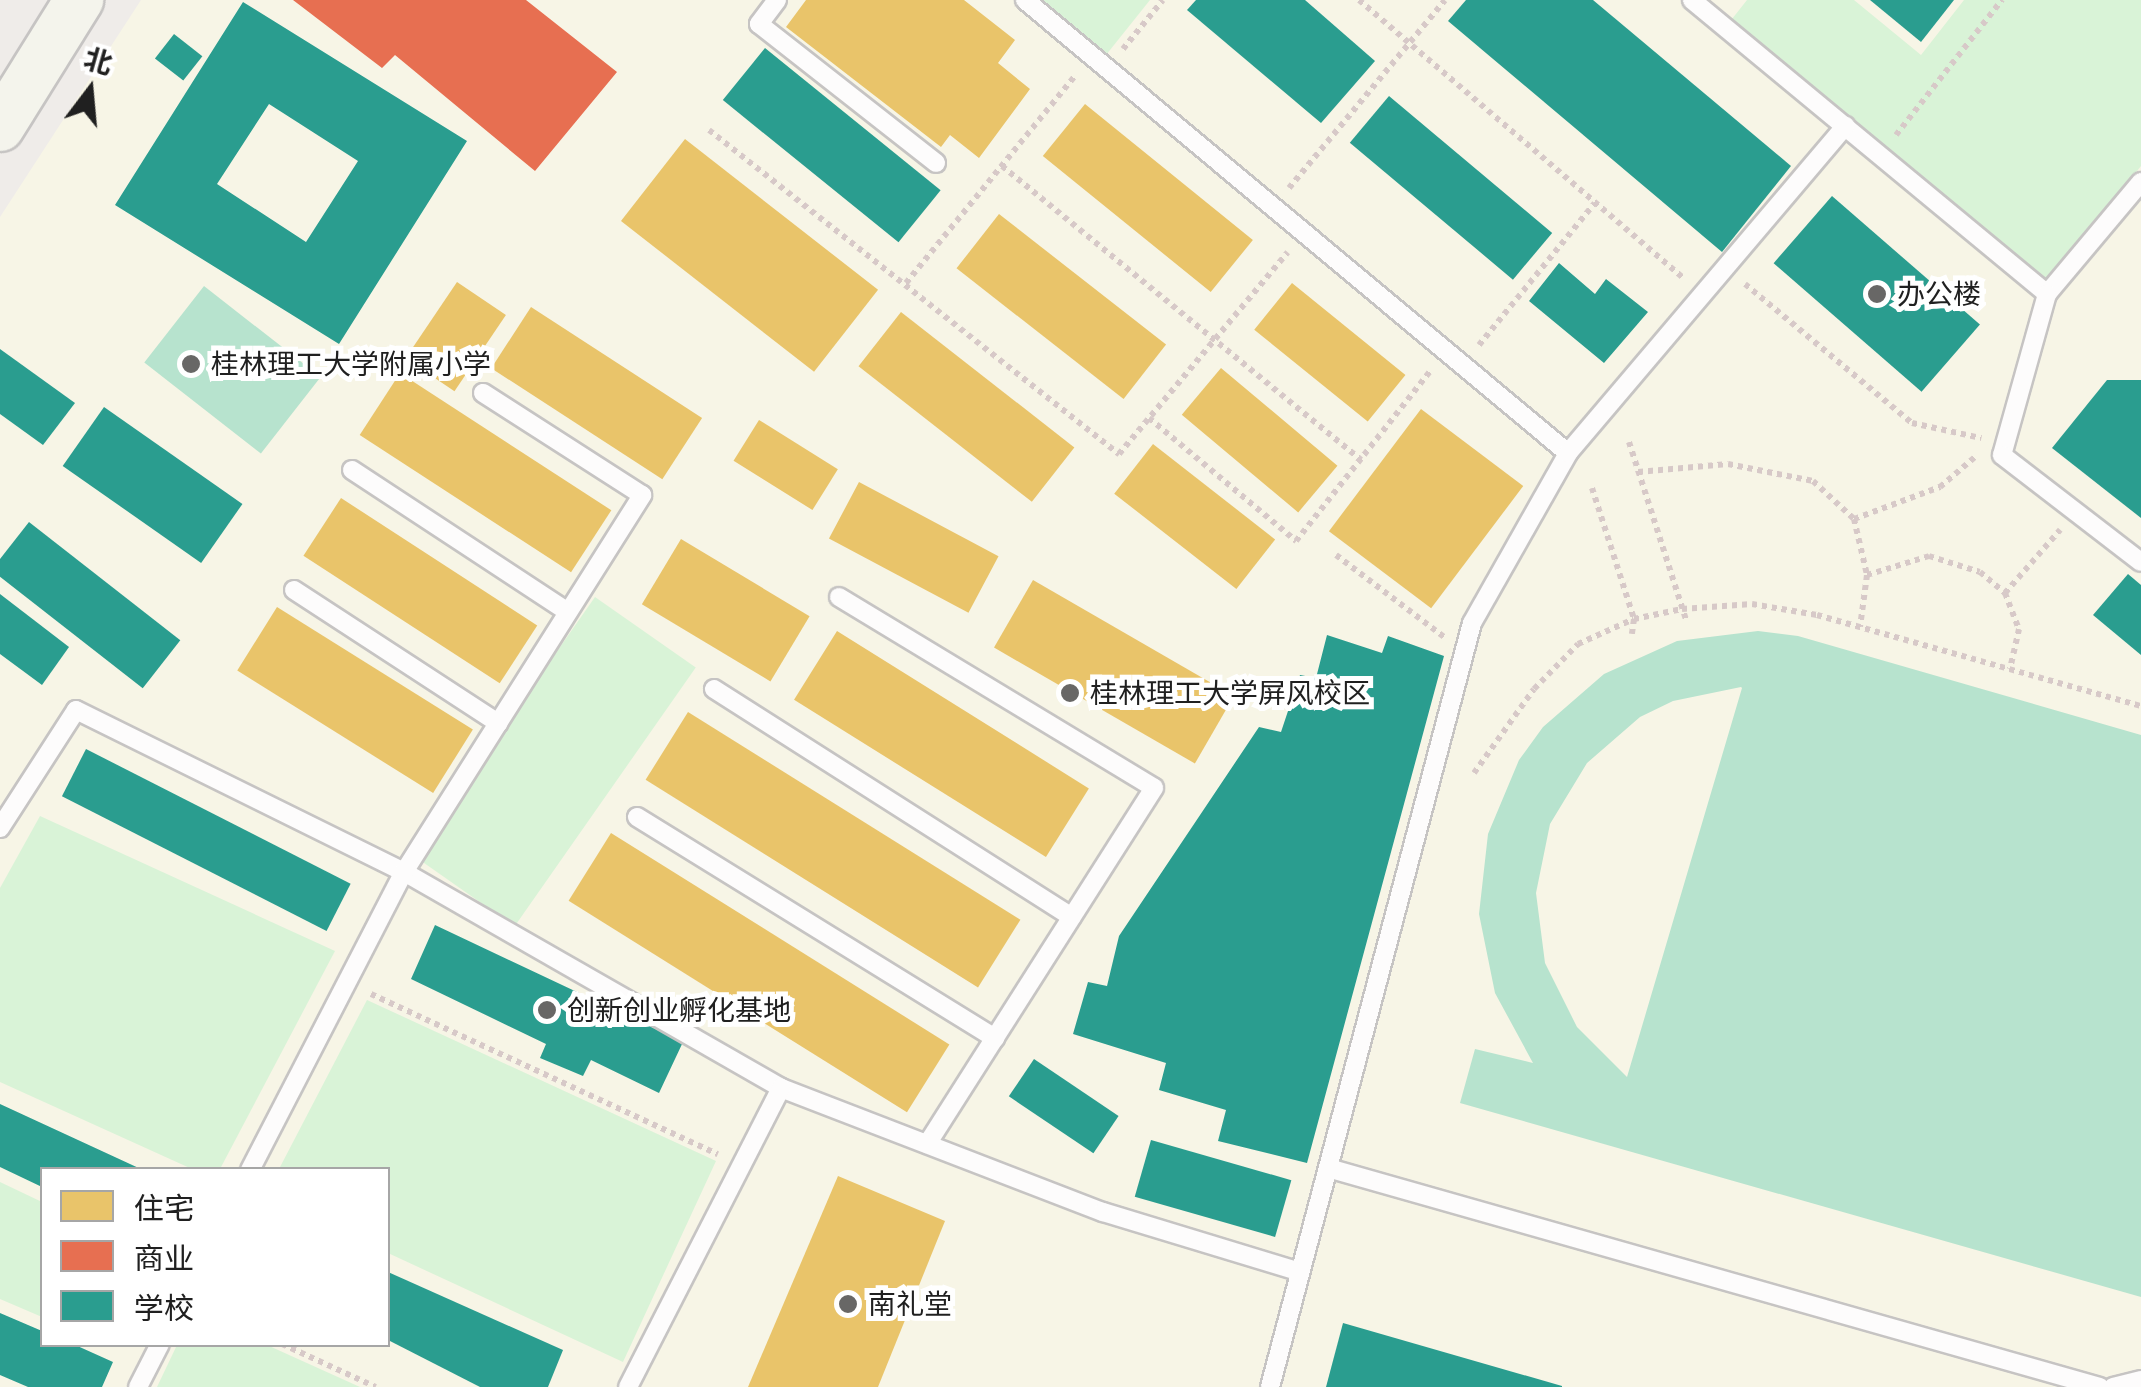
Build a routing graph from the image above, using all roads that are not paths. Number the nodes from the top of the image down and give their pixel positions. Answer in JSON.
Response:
{"nodes":[{"id":1,"x":79,"y":0,"type":"edge"},
{"id":2,"x":777,"y":0,"type":"edge"},
{"id":3,"x":1025,"y":0,"type":"edge"},
{"id":4,"x":1692,"y":0,"type":"edge"},
{"id":5,"x":1845,"y":126,"type":"junction"},
{"id":6,"x":0,"y":127,"type":"edge"},
{"id":7,"x":936,"y":163,"type":"dead end"},
{"id":8,"x":2141,"y":182,"type":"edge"},
{"id":9,"x":2048,"y":294,"type":"junction"},
{"id":10,"x":483,"y":393,"type":"dead end"},
{"id":11,"x":1568,"y":453,"type":"junction"},
{"id":12,"x":352,"y":470,"type":"dead end"},
{"id":13,"x":2141,"y":562,"type":"edge"},
{"id":14,"x":294,"y":590,"type":"dead end"},
{"id":15,"x":839,"y":597,"type":"dead end"},
{"id":16,"x":568,"y":612,"type":"junction"},
{"id":17,"x":714,"y":689,"type":"dead end"},
{"id":18,"x":498,"y":723,"type":"junction"},
{"id":19,"x":638,"y":817,"type":"dead end"},
{"id":20,"x":0,"y":828,"type":"edge"},
{"id":21,"x":404,"y":872,"type":"junction"},
{"id":22,"x":1072,"y":917,"type":"junction"},
{"id":23,"x":995,"y":1038,"type":"junction"},
{"id":24,"x":781,"y":1088,"type":"junction"},
{"id":25,"x":927,"y":1144,"type":"junction"},
{"id":26,"x":252,"y":1167,"type":"edge"},
{"id":27,"x":1328,"y":1168,"type":"junction"},
{"id":28,"x":1300,"y":1272,"type":"junction"},
{"id":29,"x":158,"y":1347,"type":"edge"},
{"id":30,"x":2141,"y":1380,"type":"edge"},
{"id":31,"x":138,"y":1387,"type":"edge"},
{"id":32,"x":628,"y":1387,"type":"edge"},
{"id":33,"x":1270,"y":1387,"type":"edge"},
{"id":34,"x":2100,"y":1387,"type":"edge"},
{"id":35,"x":2113,"y":1387,"type":"edge"}],
"edges":[{"from":1,"to":6,"type":"main road"},
{"from":2,"to":7,"type":"lane"},
{"from":3,"to":11,"type":"lane"},
{"from":4,"to":5,"type":"lane"},
{"from":5,"to":9,"type":"lane"},
{"from":5,"to":11,"type":"lane"},
{"from":8,"to":9,"type":"lane"},
{"from":9,"to":13,"type":"lane"},
{"from":10,"to":16,"type":"lane"},
{"from":11,"to":27,"type":"lane"},
{"from":12,"to":16,"type":"lane"},
{"from":14,"to":18,"type":"lane"},
{"from":15,"to":22,"type":"lane"},
{"from":16,"to":18,"type":"lane"},
{"from":17,"to":22,"type":"lane"},
{"from":18,"to":21,"type":"lane"},
{"from":19,"to":23,"type":"lane"},
{"from":20,"to":21,"type":"lane"},
{"from":21,"to":24,"type":"lane"},
{"from":21,"to":26,"type":"lane"},
{"from":22,"to":23,"type":"lane"},
{"from":23,"to":25,"type":"lane"},
{"from":24,"to":25,"type":"lane"},
{"from":24,"to":32,"type":"lane"},
{"from":25,"to":28,"type":"lane"},
{"from":27,"to":28,"type":"lane"},
{"from":27,"to":34,"type":"lane"},
{"from":28,"to":33,"type":"lane"},
{"from":29,"to":31,"type":"lane"},
{"from":30,"to":35,"type":"lane"}]}
